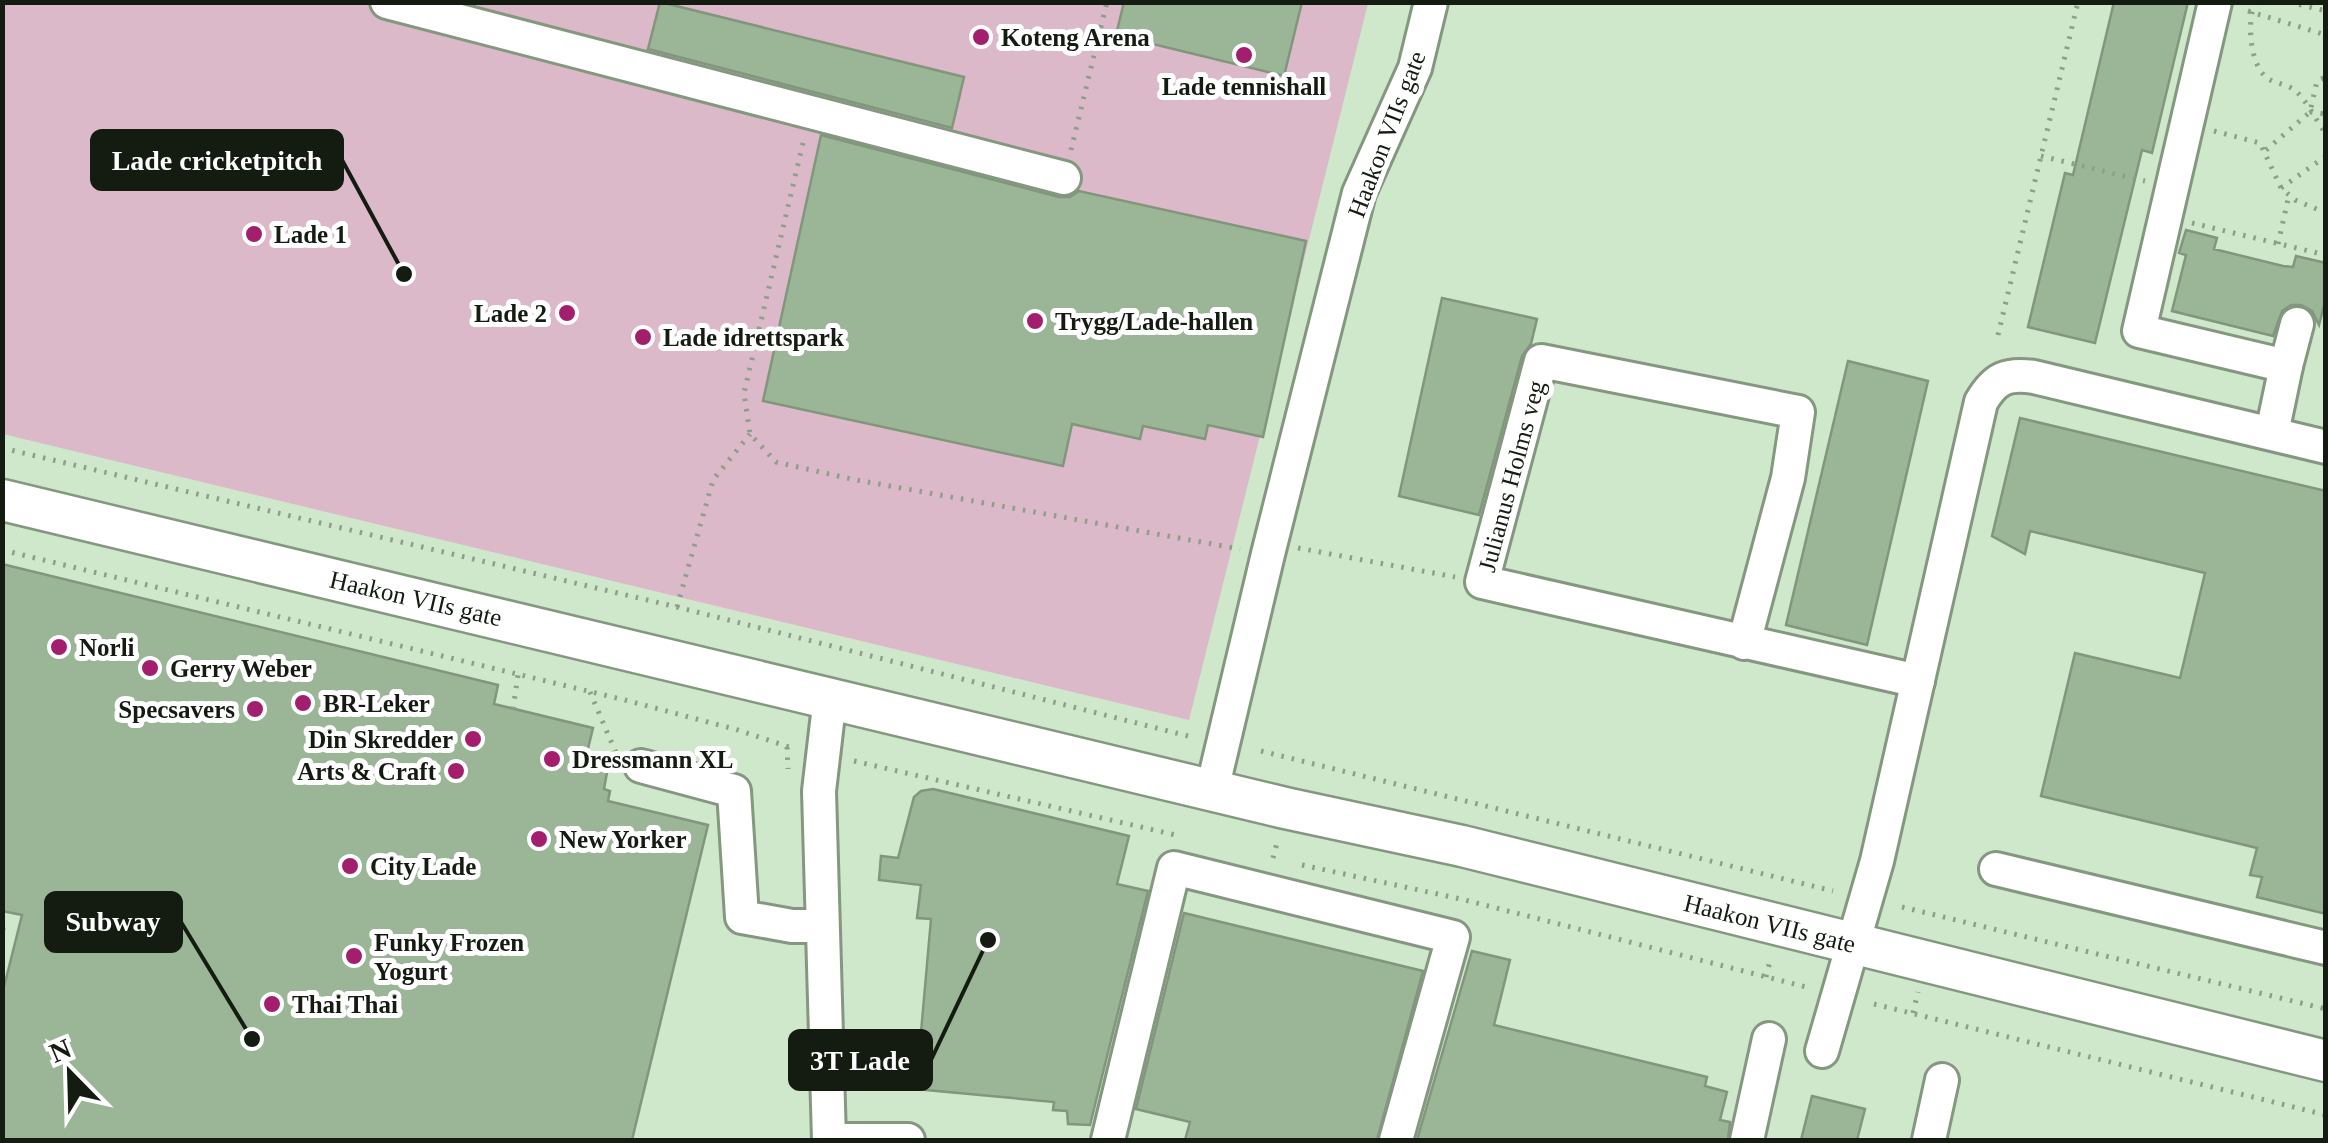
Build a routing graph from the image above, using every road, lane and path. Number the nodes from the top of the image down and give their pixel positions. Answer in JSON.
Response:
{"nodes":[{"id":1,"x":386,"y":2,"type":"edge"},
{"id":2,"x":1108,"y":2,"type":"edge"},
{"id":3,"x":1431,"y":2,"type":"edge"},
{"id":4,"x":2078,"y":2,"type":"edge"},
{"id":5,"x":2256,"y":2,"type":"edge"},
{"id":6,"x":2289,"y":2,"type":"edge"},
{"id":7,"x":2227,"y":5,"type":"edge"},
{"id":8,"x":2326,"y":10,"type":"edge"},
{"id":9,"x":2250,"y":12,"type":"junction"},
{"id":10,"x":2326,"y":35,"type":"edge"},
{"id":11,"x":2326,"y":77,"type":"edge"},
{"id":12,"x":810,"y":112,"type":"junction"},
{"id":13,"x":2310,"y":112,"type":"junction"},
{"id":14,"x":2326,"y":114,"type":"edge"},
{"id":15,"x":2187,"y":124,"type":"junction"},
{"id":16,"x":2326,"y":134,"type":"edge"},
{"id":17,"x":2266,"y":150,"type":"junction"},
{"id":18,"x":2041,"y":156,"type":"junction"},
{"id":19,"x":2326,"y":156,"type":"edge"},
{"id":20,"x":1064,"y":178,"type":"joint"},
{"id":21,"x":2281,"y":188,"type":"junction"},
{"id":22,"x":2289,"y":195,"type":"junction"},
{"id":23,"x":2169,"y":202,"type":"junction"},
{"id":24,"x":2326,"y":213,"type":"edge"},
{"id":25,"x":2278,"y":244,"type":"junction"},
{"id":26,"x":2326,"y":255,"type":"edge"},
{"id":27,"x":2297,"y":324,"type":"dead end"},
{"id":28,"x":1998,"y":335,"type":"dead end"},
{"id":29,"x":2286,"y":366,"type":"junction"},
{"id":30,"x":750,"y":434,"type":"junction"},
{"id":31,"x":2272,"y":434,"type":"junction"},
{"id":32,"x":2326,"y":447,"type":"edge"},
{"id":33,"x":2,"y":448,"type":"edge"},
{"id":34,"x":2,"y":500,"type":"edge"},
{"id":35,"x":1269,"y":548,"type":"junction"},
{"id":36,"x":2,"y":550,"type":"edge"},
{"id":37,"x":430,"y":551,"type":"junction"},
{"id":38,"x":430,"y":564,"type":"dead end"},
{"id":39,"x":1482,"y":582,"type":"junction"},
{"id":40,"x":677,"y":607,"type":"junction"},
{"id":41,"x":764,"y":629,"type":"junction"},
{"id":42,"x":760,"y":642,"type":"dead end"},
{"id":43,"x":1744,"y":643,"type":"junction"},
{"id":44,"x":480,"y":651,"type":"dead end"},
{"id":45,"x":482,"y":667,"type":"junction"},
{"id":46,"x":518,"y":675,"type":"junction"},
{"id":47,"x":1918,"y":682,"type":"junction"},
{"id":48,"x":590,"y":692,"type":"junction"},
{"id":49,"x":830,"y":697,"type":"junction"},
{"id":50,"x":513,"y":708,"type":"dead end"},
{"id":51,"x":741,"y":718,"type":"dead end"},
{"id":52,"x":738,"y":730,"type":"junction"},
{"id":53,"x":1194,"y":738,"type":"dead end"},
{"id":54,"x":1260,"y":751,"type":"dead end"},
{"id":55,"x":822,"y":754,"type":"junction"},
{"id":56,"x":641,"y":766,"type":"joint"},
{"id":57,"x":1212,"y":790,"type":"junction"},
{"id":58,"x":1139,"y":814,"type":"dead end"},
{"id":59,"x":1136,"y":826,"type":"junction"},
{"id":60,"x":1182,"y":836,"type":"dead end"},
{"id":61,"x":1278,"y":836,"type":"dead end"},
{"id":62,"x":1255,"y":854,"type":"dead end"},
{"id":63,"x":1292,"y":862,"type":"dead end"},
{"id":64,"x":1996,"y":870,"type":"dead end"},
{"id":65,"x":1832,"y":891,"type":"dead end"},
{"id":66,"x":1902,"y":907,"type":"dead end"},
{"id":67,"x":2,"y":920,"type":"edge"},
{"id":68,"x":821,"y":926,"type":"junction"},
{"id":69,"x":2,"y":933,"type":"edge"},
{"id":70,"x":1854,"y":943,"type":"junction"},
{"id":71,"x":2326,"y":948,"type":"edge"},
{"id":72,"x":1771,"y":956,"type":"dead end"},
{"id":73,"x":1766,"y":977,"type":"junction"},
{"id":74,"x":1806,"y":987,"type":"dead end"},
{"id":75,"x":1918,"y":992,"type":"dead end"},
{"id":76,"x":1874,"y":1004,"type":"dead end"},
{"id":77,"x":2326,"y":1009,"type":"edge"},
{"id":78,"x":1913,"y":1014,"type":"junction"},
{"id":79,"x":1769,"y":1039,"type":"dead end"},
{"id":80,"x":1822,"y":1051,"type":"dead end"},
{"id":81,"x":2326,"y":1061,"type":"edge"},
{"id":82,"x":1942,"y":1080,"type":"dead end"},
{"id":83,"x":2326,"y":1114,"type":"edge"},
{"id":84,"x":829,"y":1140,"type":"edge"},
{"id":85,"x":846,"y":1140,"type":"edge"},
{"id":86,"x":908,"y":1140,"type":"edge"},
{"id":87,"x":1108,"y":1140,"type":"edge"},
{"id":88,"x":1396,"y":1140,"type":"edge"},
{"id":89,"x":1747,"y":1140,"type":"edge"},
{"id":90,"x":1928,"y":1140,"type":"edge"}],
"edges":[{"from":1,"to":12,"type":"street"},
{"from":2,"to":20,"type":"path"},
{"from":3,"to":35,"type":"street","name":"Haakon VIIs gate"},
{"from":4,"to":18,"type":"path"},
{"from":5,"to":9,"type":"path"},
{"from":6,"to":8,"type":"path"},
{"from":7,"to":9,"type":"path"},
{"from":7,"to":15,"type":"street"},
{"from":9,"to":10,"type":"path"},
{"from":9,"to":13,"type":"path"},
{"from":11,"to":13,"type":"path"},
{"from":12,"to":20,"type":"street"},
{"from":12,"to":30,"type":"path"},
{"from":13,"to":14,"type":"path"},
{"from":13,"to":16,"type":"path"},
{"from":13,"to":17,"type":"path"},
{"from":15,"to":17,"type":"path"},
{"from":15,"to":23,"type":"street"},
{"from":17,"to":21,"type":"path"},
{"from":18,"to":23,"type":"path"},
{"from":18,"to":28,"type":"path"},
{"from":19,"to":21,"type":"path"},
{"from":21,"to":22,"type":"path"},
{"from":22,"to":24,"type":"path"},
{"from":22,"to":25,"type":"path"},
{"from":23,"to":25,"type":"path"},
{"from":23,"to":29,"type":"street"},
{"from":25,"to":26,"type":"path"},
{"from":27,"to":29,"type":"street"},
{"from":29,"to":31,"type":"street"},
{"from":30,"to":35,"type":"path"},
{"from":30,"to":40,"type":"path"},
{"from":31,"to":32,"type":"street"},
{"from":31,"to":47,"type":"street"},
{"from":33,"to":37,"type":"path"},
{"from":34,"to":49,"type":"main road","name":"Haakon VIIs gate"},
{"from":35,"to":39,"type":"path"},
{"from":35,"to":57,"type":"street","name":"Haakon VIIs gate"},
{"from":36,"to":45,"type":"path"},
{"from":37,"to":38,"type":"path"},
{"from":37,"to":40,"type":"path"},
{"from":39,"to":43,"type":"street","name":"Julianus Holms veg"},
{"from":39,"to":43,"type":"street","name":"Julianus Holms veg"},
{"from":40,"to":41,"type":"path"},
{"from":41,"to":42,"type":"path"},
{"from":41,"to":53,"type":"path"},
{"from":43,"to":47,"type":"street","name":"Julianus Holms veg"},
{"from":44,"to":45,"type":"path"},
{"from":45,"to":46,"type":"path"},
{"from":46,"to":48,"type":"path"},
{"from":46,"to":50,"type":"path"},
{"from":47,"to":70,"type":"street"},
{"from":48,"to":52,"type":"path"},
{"from":48,"to":56,"type":"path"},
{"from":49,"to":55,"type":"street"},
{"from":49,"to":57,"type":"main road","name":"Haakon VIIs gate"},
{"from":51,"to":52,"type":"path"},
{"from":52,"to":55,"type":"path"},
{"from":54,"to":65,"type":"path"},
{"from":55,"to":59,"type":"path"},
{"from":55,"to":68,"type":"street"},
{"from":56,"to":68,"type":"street"},
{"from":57,"to":70,"type":"main road","name":"Haakon VIIs gate"},
{"from":58,"to":59,"type":"path"},
{"from":59,"to":60,"type":"path"},
{"from":61,"to":62,"type":"path"},
{"from":63,"to":73,"type":"path"},
{"from":64,"to":71,"type":"street"},
{"from":66,"to":77,"type":"path"},
{"from":67,"to":69,"type":"path"},
{"from":68,"to":84,"type":"street"},
{"from":70,"to":80,"type":"street"},
{"from":70,"to":81,"type":"main road","name":"Haakon VIIs gate"},
{"from":72,"to":73,"type":"path"},
{"from":73,"to":74,"type":"path"},
{"from":75,"to":78,"type":"path"},
{"from":76,"to":78,"type":"path"},
{"from":78,"to":83,"type":"path"},
{"from":79,"to":89,"type":"street"},
{"from":82,"to":90,"type":"street"},
{"from":85,"to":86,"type":"street"},
{"from":87,"to":88,"type":"street"}]}
